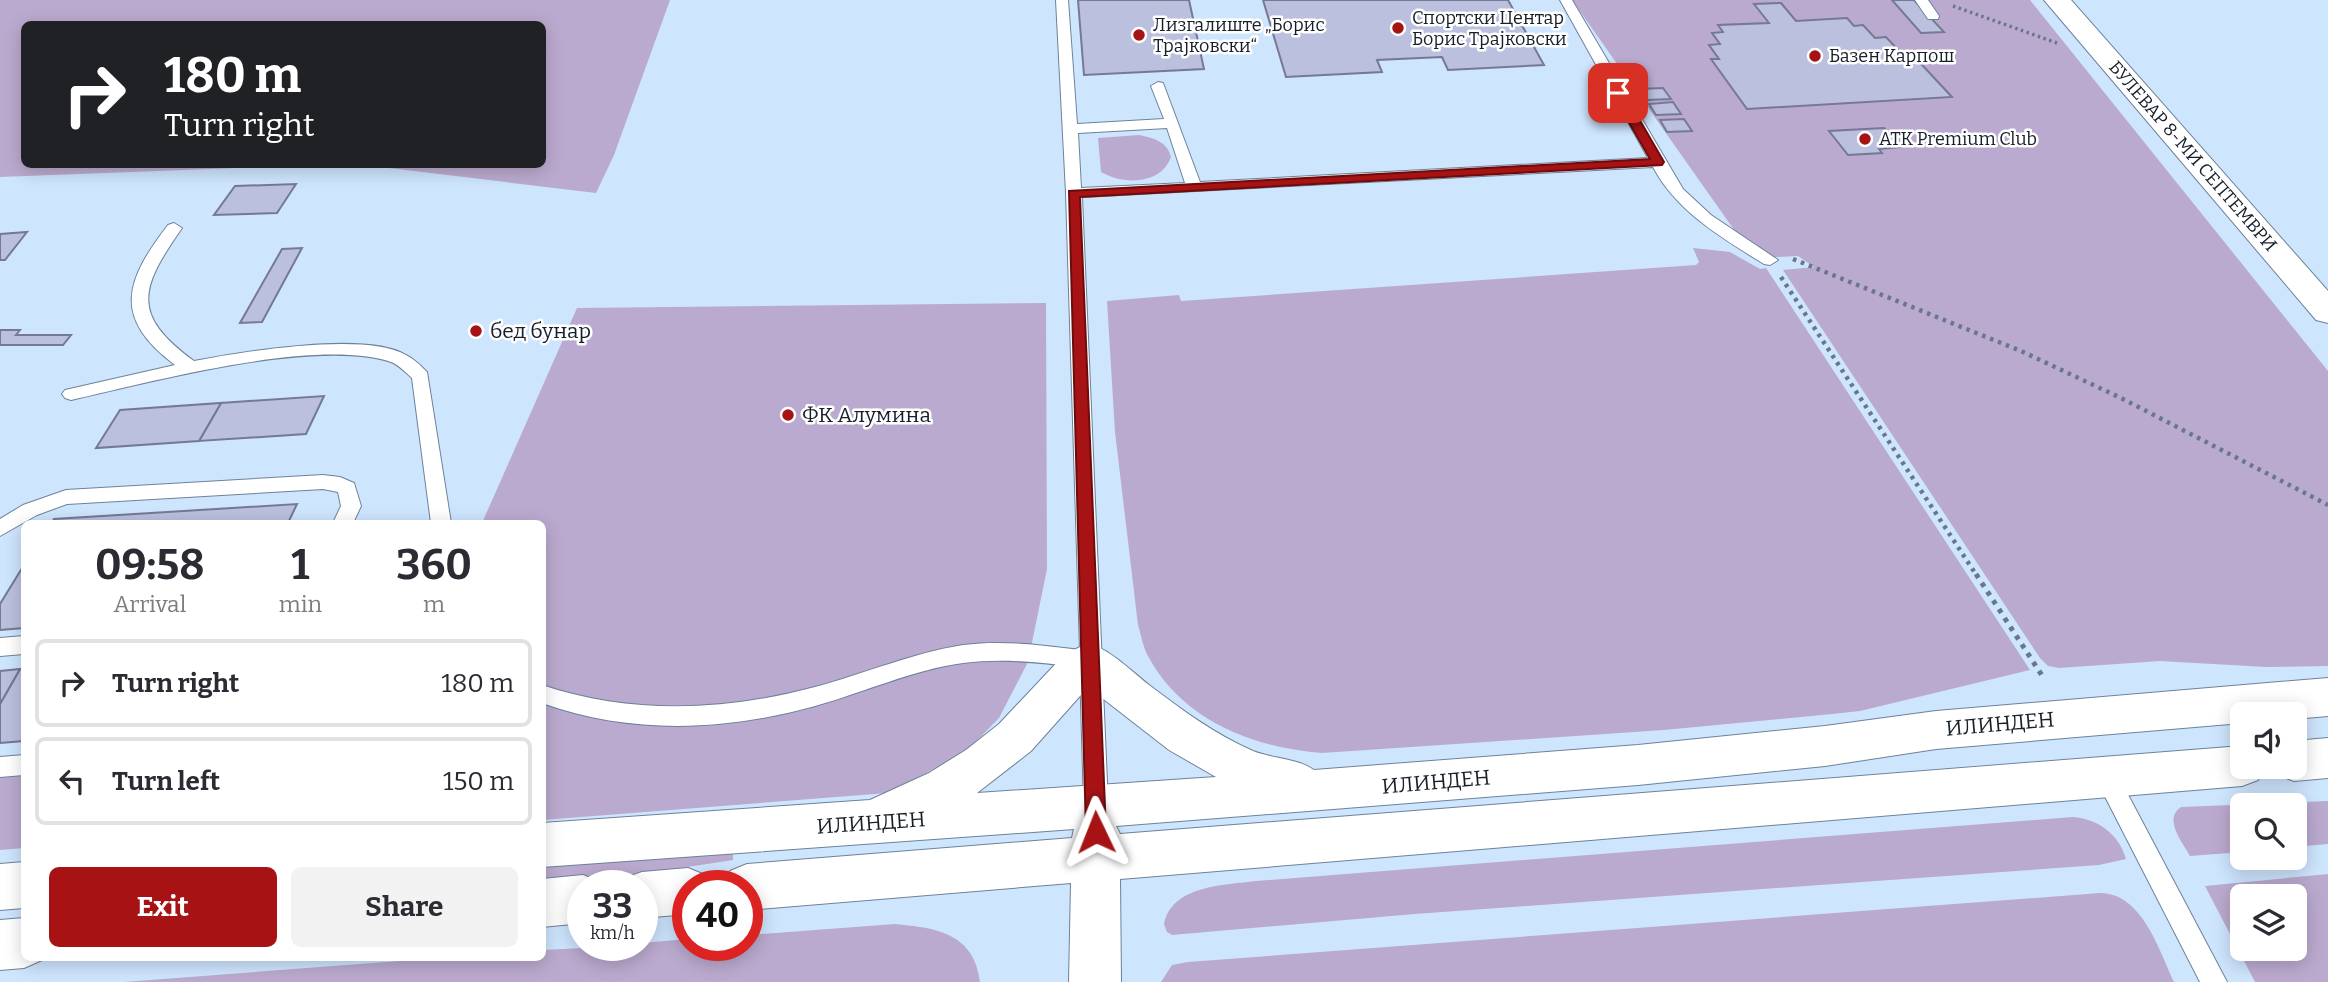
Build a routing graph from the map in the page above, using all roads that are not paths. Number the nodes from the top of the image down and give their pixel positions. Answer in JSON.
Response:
{"nodes":[{"id":1,"x":1062,"y":0,"type":"edge"},
{"id":2,"x":1566,"y":0,"type":"edge"},
{"id":3,"x":1922,"y":0,"type":"edge"},
{"id":4,"x":2057,"y":0,"type":"edge"},
{"id":5,"x":2078,"y":0,"type":"edge"},
{"id":6,"x":1933,"y":16,"type":"dead end"},
{"id":7,"x":1158,"y":86,"type":"dead end"},
{"id":8,"x":1172,"y":123,"type":"junction"},
{"id":9,"x":1070,"y":129,"type":"junction"},
{"id":10,"x":1658,"y":162,"type":"junction"},
{"id":11,"x":1194,"y":188,"type":"junction"},
{"id":12,"x":1074,"y":193,"type":"junction"},
{"id":13,"x":174,"y":228,"type":"dead end"},
{"id":14,"x":1770,"y":260,"type":"road end"},
{"id":15,"x":2328,"y":271,"type":"edge"},
{"id":16,"x":2328,"y":312,"type":"edge"},
{"id":17,"x":192,"y":369,"type":"junction"},
{"id":18,"x":71,"y":394,"type":"dead end"},
{"id":19,"x":344,"y":520,"type":"edge"},
{"id":20,"x":441,"y":520,"type":"edge"},
{"id":21,"x":0,"y":528,"type":"edge"},
{"id":22,"x":21,"y":645,"type":"edge"},
{"id":23,"x":0,"y":647,"type":"edge"},
{"id":24,"x":1088,"y":660,"type":"junction"},
{"id":25,"x":546,"y":695,"type":"edge"},
{"id":26,"x":2328,"y":697,"type":"edge"},
{"id":27,"x":2328,"y":758,"type":"edge"},
{"id":28,"x":2307,"y":760,"type":"edge"},
{"id":29,"x":21,"y":765,"type":"edge"},
{"id":30,"x":0,"y":767,"type":"edge"},
{"id":31,"x":2230,"y":767,"type":"edge"},
{"id":32,"x":2108,"y":779,"type":"junction"},
{"id":33,"x":1340,"y":789,"type":"junction"},
{"id":34,"x":1096,"y":806,"type":"junction"},
{"id":35,"x":853,"y":824,"type":"junction"},
{"id":36,"x":546,"y":845,"type":"edge"},
{"id":37,"x":1097,"y":858,"type":"junction"},
{"id":38,"x":21,"y":885,"type":"edge"},
{"id":39,"x":763,"y":886,"type":"edge"},
{"id":40,"x":0,"y":887,"type":"edge"},
{"id":41,"x":567,"y":901,"type":"edge"},
{"id":42,"x":546,"y":902,"type":"edge"},
{"id":43,"x":21,"y":943,"type":"edge"},
{"id":44,"x":0,"y":945,"type":"edge"},
{"id":45,"x":1095,"y":982,"type":"edge"},
{"id":46,"x":2214,"y":982,"type":"edge"}],
"edges":[{"from":1,"to":9,"type":"lane"},
{"from":2,"to":10,"type":"lane"},
{"from":3,"to":6,"type":"lane"},
{"from":4,"to":16,"type":"street","name":"БУЛЕВАР 8-МИ СЕПТЕМВРИ"},
{"from":5,"to":15,"type":"street","name":"БУЛЕВАР 8-МИ СЕПТЕМВРИ"},
{"from":7,"to":8,"type":"lane"},
{"from":8,"to":9,"type":"lane"},
{"from":8,"to":11,"type":"lane"},
{"from":9,"to":12,"type":"lane"},
{"from":10,"to":11,"type":"lane"},
{"from":10,"to":14,"type":"lane"},
{"from":11,"to":12,"type":"lane"},
{"from":12,"to":24,"type":"lane"},
{"from":13,"to":17,"type":"lane"},
{"from":17,"to":18,"type":"lane"},
{"from":17,"to":20,"type":"lane"},
{"from":19,"to":21,"type":"lane"},
{"from":22,"to":23,"type":"lane"},
{"from":24,"to":25,"type":"lane"},
{"from":24,"to":33,"type":"street"},
{"from":24,"to":34,"type":"lane"},
{"from":24,"to":35,"type":"street"},
{"from":26,"to":33,"type":"street","name":"ИЛИНДЕН"},
{"from":27,"to":28,"type":"street"},
{"from":29,"to":30,"type":"lane"},
{"from":31,"to":32,"type":"street"},
{"from":32,"to":37,"type":"street"},
{"from":32,"to":46,"type":"lane"},
{"from":33,"to":34,"type":"street","name":"ИЛИНДЕН"},
{"from":34,"to":35,"type":"street","name":"ИЛИНДЕН"},
{"from":34,"to":37,"type":"street"},
{"from":35,"to":36,"type":"street","name":"ИЛИНДЕН"},
{"from":37,"to":39,"type":"street"},
{"from":37,"to":45,"type":"street"},
{"from":38,"to":40,"type":"street"},
{"from":41,"to":42,"type":"street"},
{"from":43,"to":44,"type":"street"}]}
